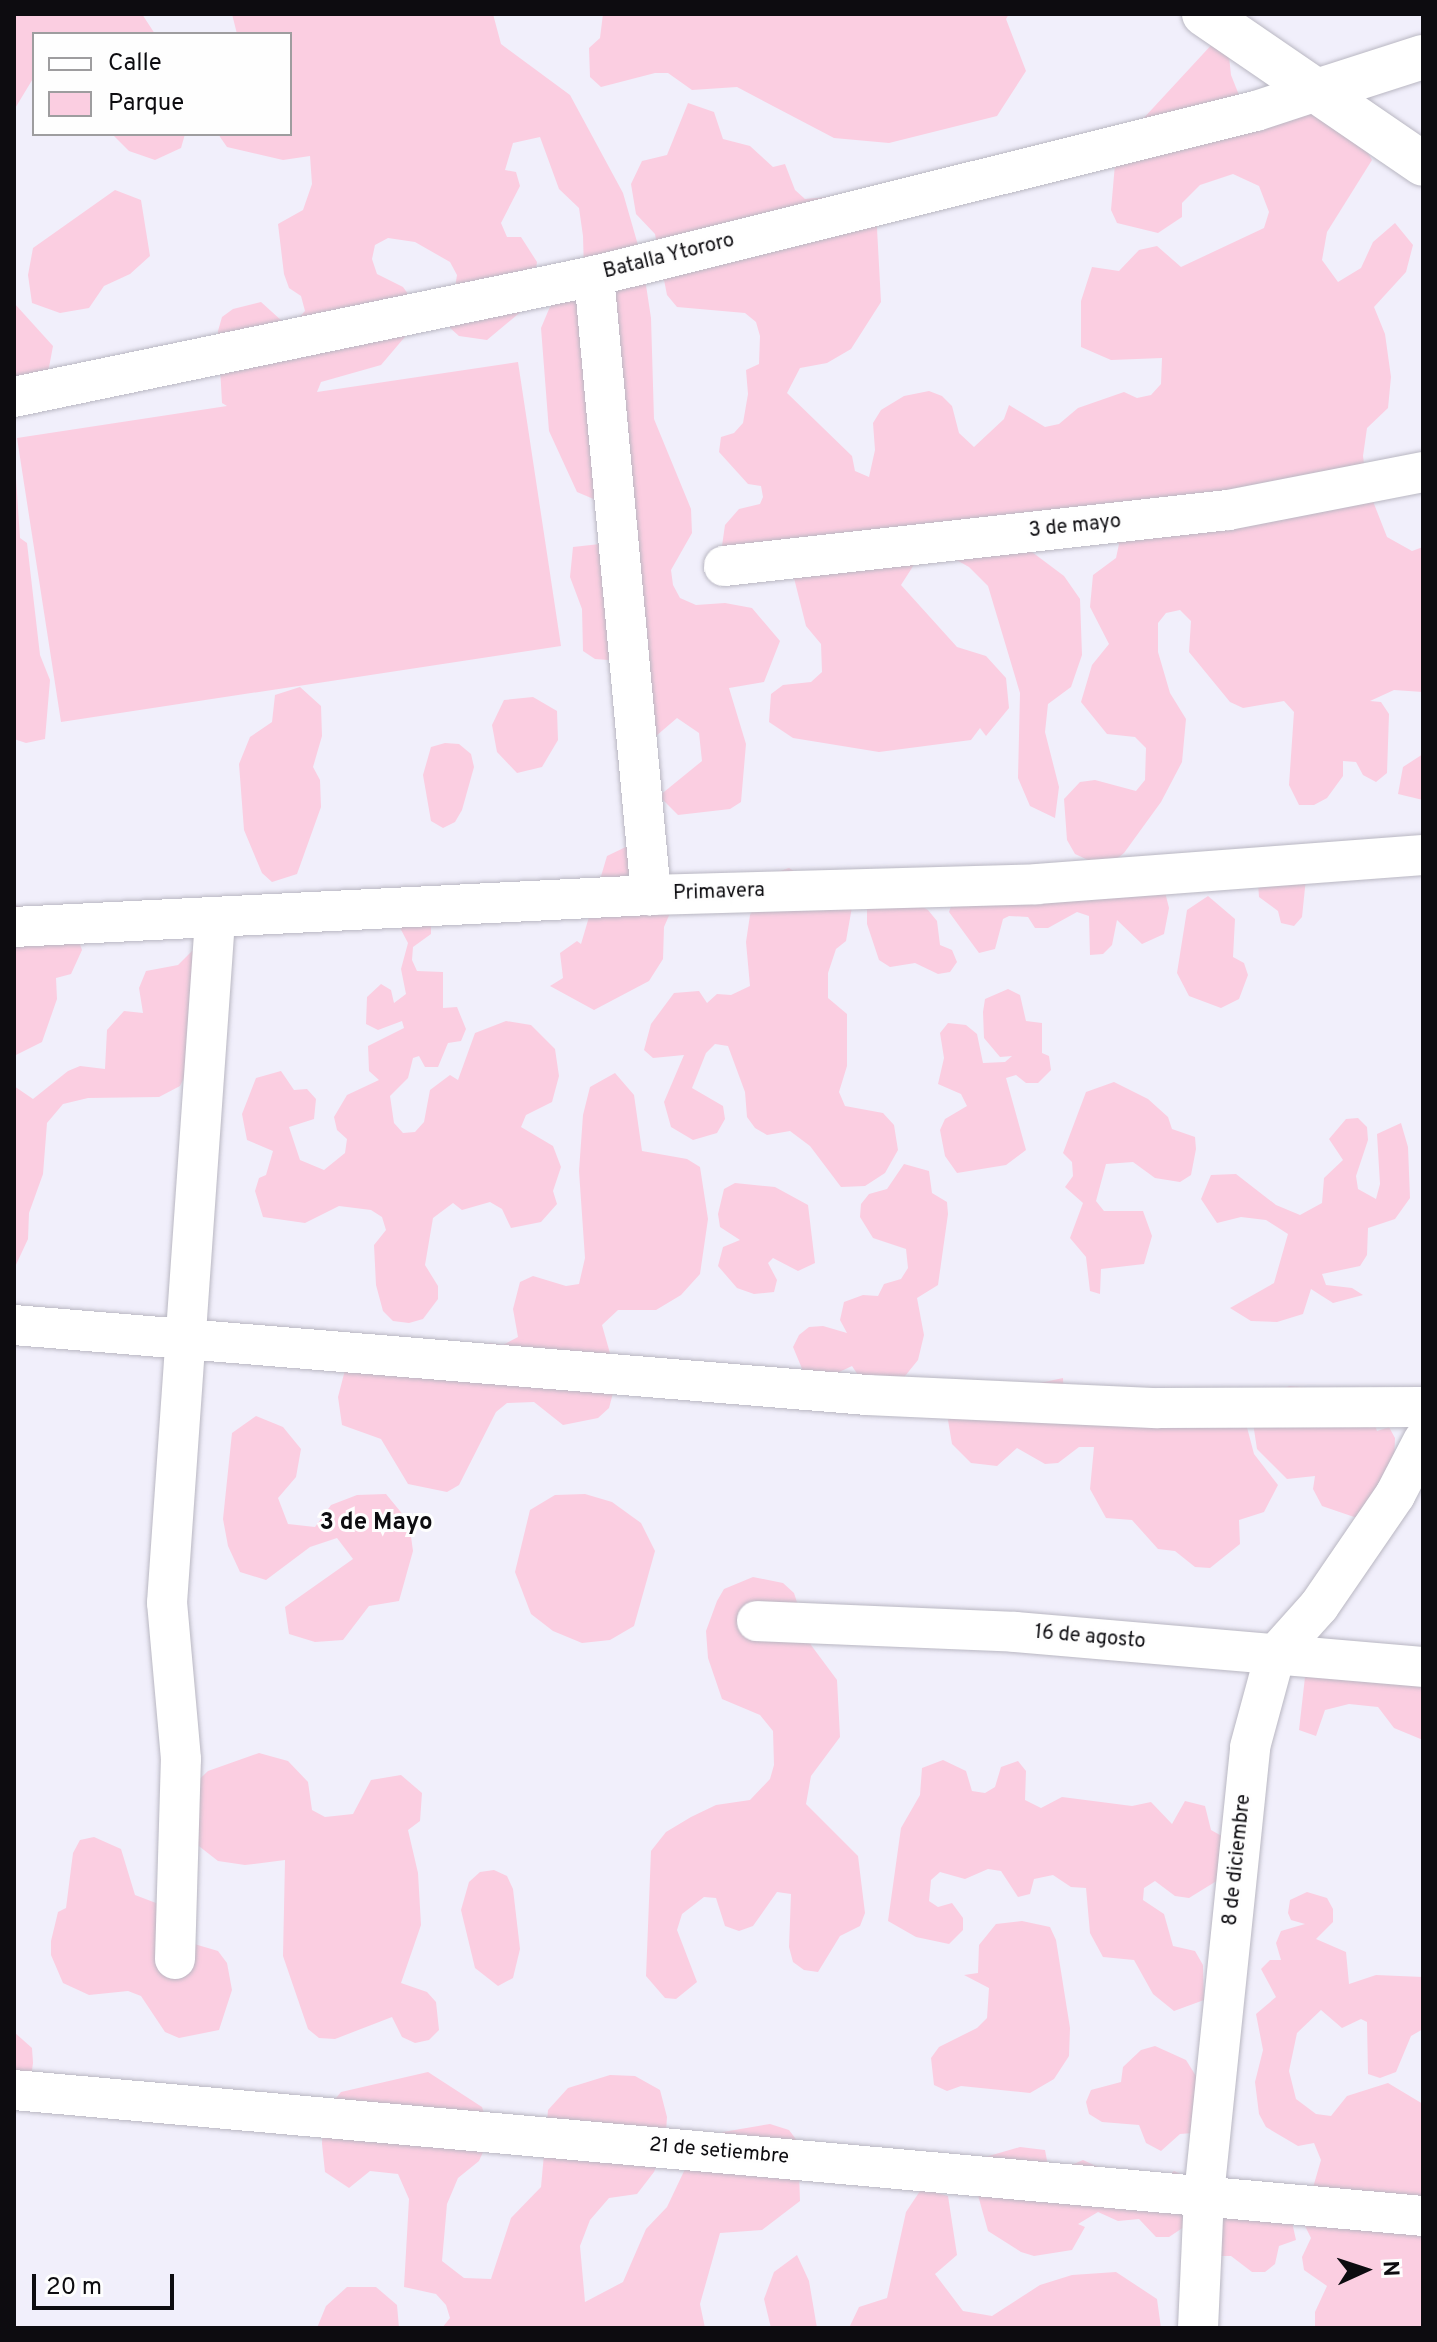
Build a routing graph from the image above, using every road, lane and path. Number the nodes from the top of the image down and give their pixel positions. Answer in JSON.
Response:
{"nodes":[{"id":1,"x":1204,"y":14,"type":"edge"},
{"id":2,"x":1423,"y":57,"type":"edge"},
{"id":3,"x":1317,"y":91,"type":"junction"},
{"id":4,"x":1423,"y":164,"type":"edge"},
{"id":5,"x":594,"y":276,"type":"junction"},
{"id":6,"x":14,"y":397,"type":"edge"},
{"id":7,"x":1423,"y":472,"type":"edge"},
{"id":8,"x":724,"y":566,"type":"dead end"},
{"id":9,"x":1423,"y":855,"type":"edge"},
{"id":10,"x":651,"y":895,"type":"junction"},
{"id":11,"x":215,"y":920,"type":"junction"},
{"id":12,"x":14,"y":927,"type":"edge"},
{"id":13,"x":14,"y":1325,"type":"edge"},
{"id":14,"x":182,"y":1338,"type":"junction"},
{"id":15,"x":1423,"y":1407,"type":"edge"},
{"id":16,"x":1423,"y":1441,"type":"edge"},
{"id":17,"x":757,"y":1621,"type":"dead end"},
{"id":18,"x":1275,"y":1655,"type":"junction"},
{"id":19,"x":1423,"y":1667,"type":"edge"},
{"id":20,"x":175,"y":1959,"type":"dead end"},
{"id":21,"x":14,"y":2090,"type":"edge"},
{"id":22,"x":1204,"y":2195,"type":"junction"},
{"id":23,"x":1423,"y":2216,"type":"edge"},
{"id":24,"x":1198,"y":2328,"type":"edge"}],
"edges":[{"from":1,"to":3,"type":"main road"},
{"from":2,"to":3,"type":"main road"},
{"from":3,"to":4,"type":"main road"},
{"from":3,"to":5,"type":"street","name":"Batalla Ytororo"},
{"from":5,"to":6,"type":"street","name":"Batalla Ytororo"},
{"from":5,"to":10,"type":"street"},
{"from":7,"to":8,"type":"street","name":"3 de mayo"},
{"from":9,"to":10,"type":"street","name":"Primavera"},
{"from":10,"to":11,"type":"street","name":"Primavera"},
{"from":11,"to":12,"type":"street","name":"Primavera"},
{"from":11,"to":14,"type":"street"},
{"from":13,"to":14,"type":"street"},
{"from":14,"to":15,"type":"street"},
{"from":14,"to":20,"type":"street"},
{"from":16,"to":18,"type":"street","name":"8 de diciembre"},
{"from":17,"to":18,"type":"street","name":"16 de agosto"},
{"from":18,"to":19,"type":"street","name":"16 de agosto"},
{"from":18,"to":22,"type":"street","name":"8 de diciembre"},
{"from":21,"to":22,"type":"street","name":"21 de setiembre"},
{"from":22,"to":23,"type":"street","name":"21 de setiembre"},
{"from":22,"to":24,"type":"street","name":"8 de diciembre"}]}
